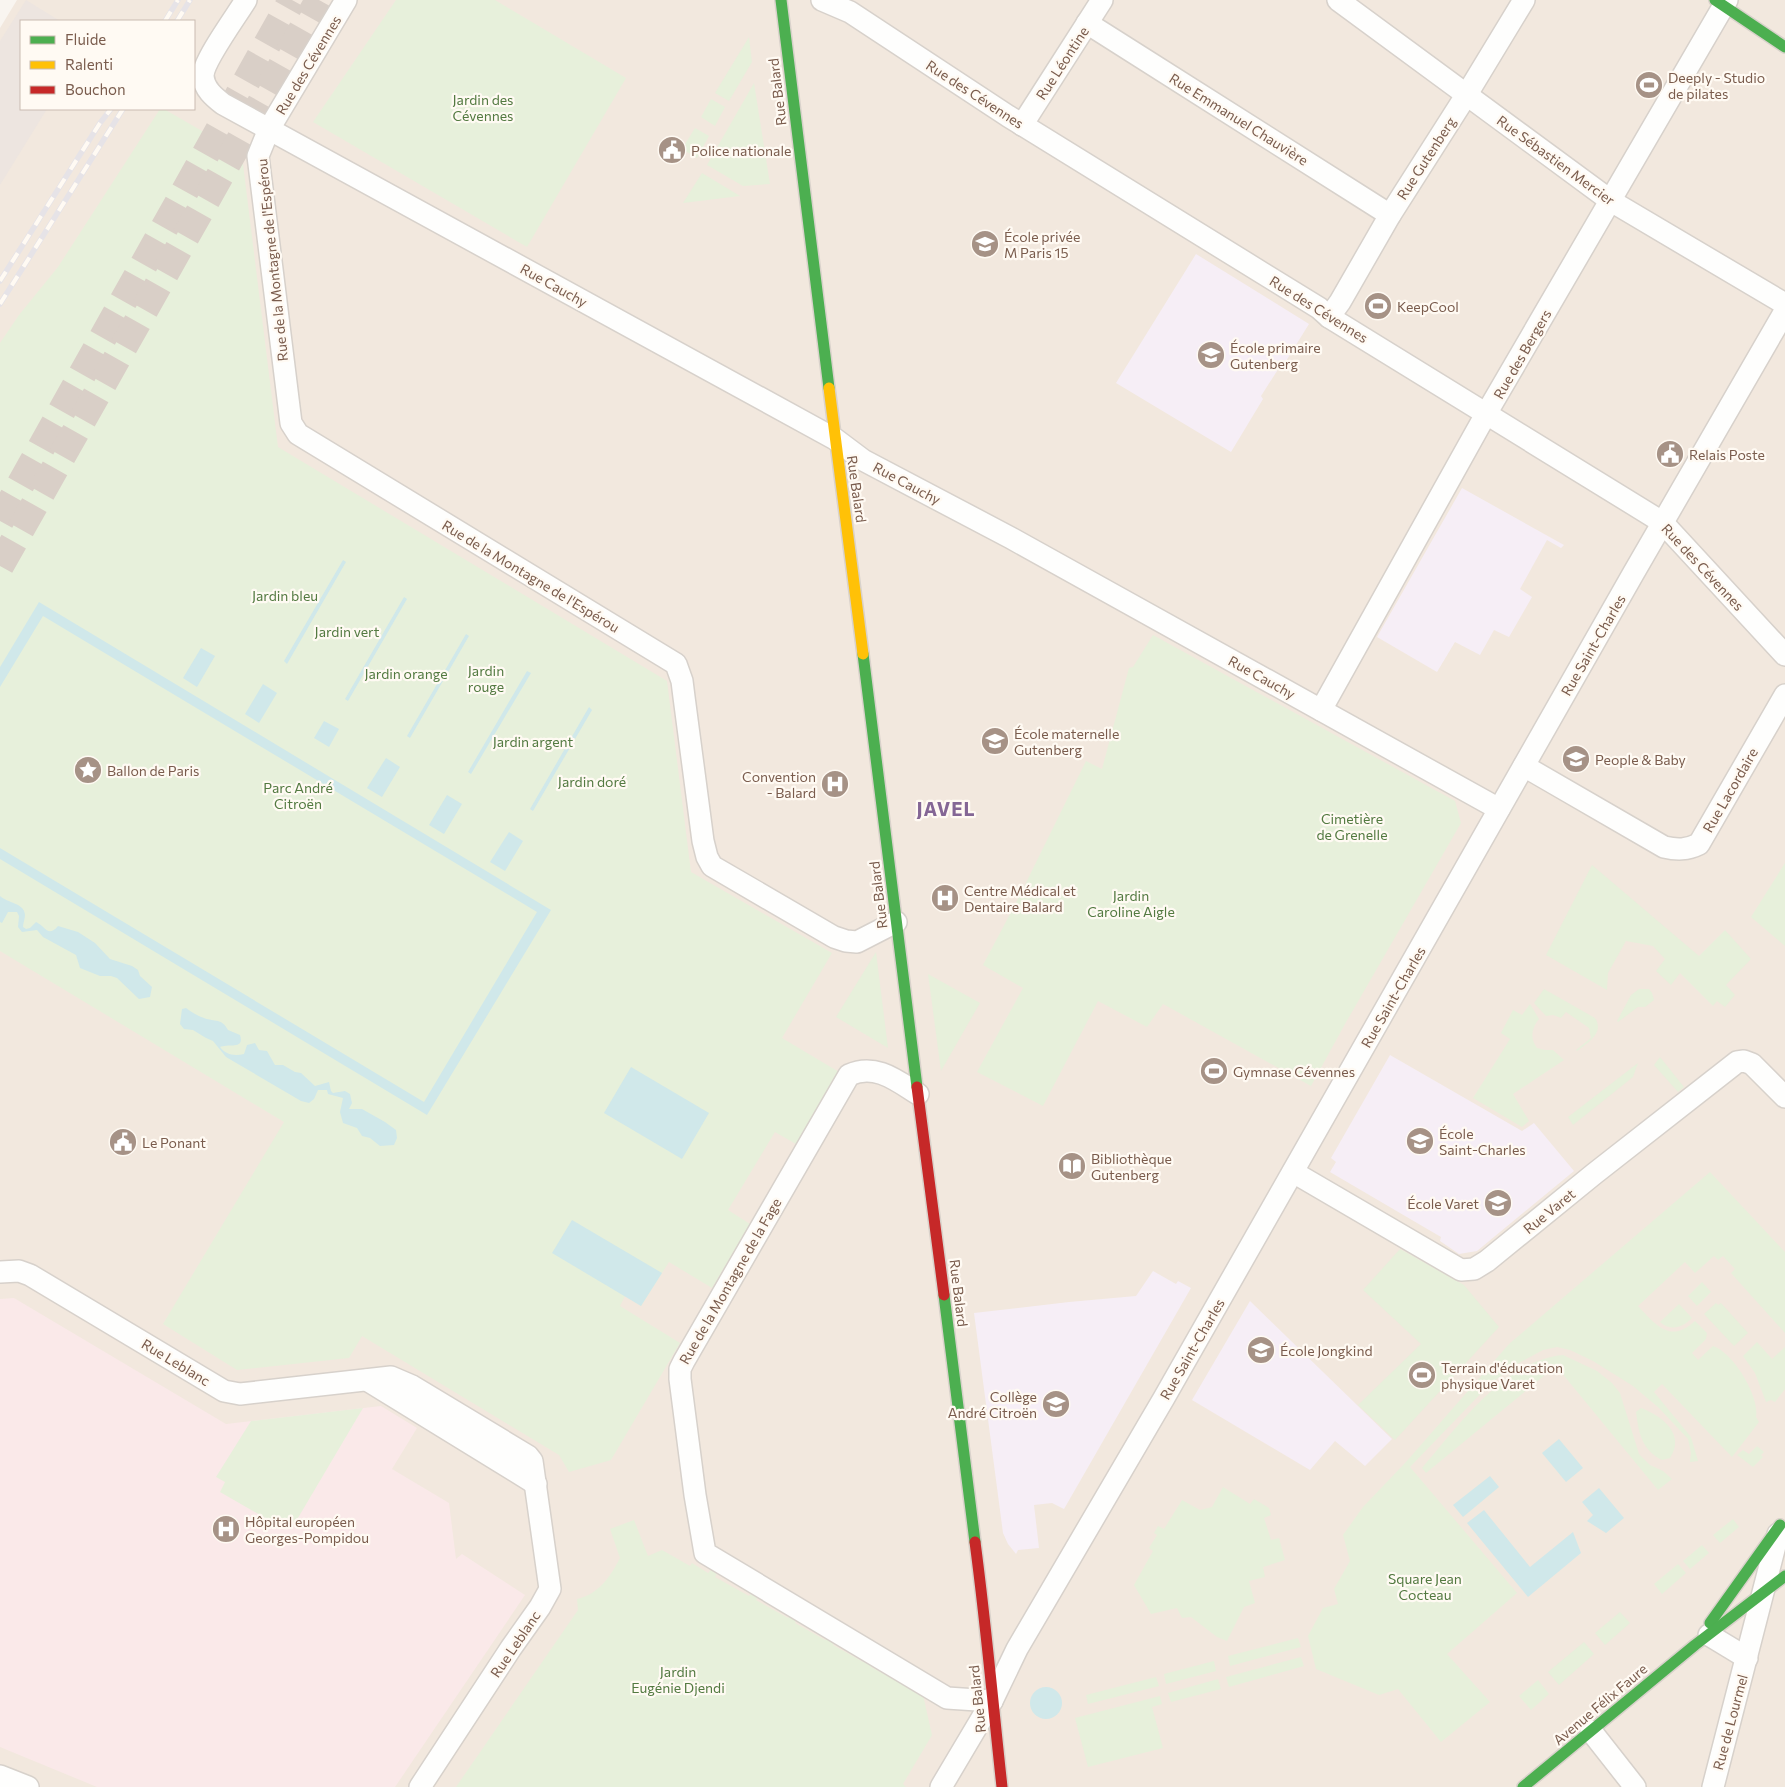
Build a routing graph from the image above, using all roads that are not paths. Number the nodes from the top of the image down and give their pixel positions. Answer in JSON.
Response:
{"nodes":[{"id":1,"x":246,"y":0,"type":"edge"},
{"id":2,"x":346,"y":0,"type":"edge"},
{"id":3,"x":781,"y":0,"type":"edge"},
{"id":4,"x":822,"y":0,"type":"edge"},
{"id":5,"x":1102,"y":0,"type":"edge"},
{"id":6,"x":1338,"y":0,"type":"edge"},
{"id":7,"x":1524,"y":0,"type":"edge"},
{"id":8,"x":1722,"y":2,"type":"edge"},
{"id":9,"x":1088,"y":23,"type":"junction"},
{"id":10,"x":1785,"y":46,"type":"edge"},
{"id":11,"x":1467,"y":94,"type":"junction"},
{"id":12,"x":1022,"y":125,"type":"junction"},
{"id":13,"x":269,"y":129,"type":"junction"},
{"id":14,"x":1611,"y":201,"type":"junction"},
{"id":15,"x":1390,"y":215,"type":"junction"},
{"id":16,"x":1785,"y":304,"type":"edge"},
{"id":17,"x":1785,"y":311,"type":"edge"},
{"id":18,"x":1329,"y":316,"type":"junction"},
{"id":19,"x":1486,"y":414,"type":"junction"},
{"id":20,"x":835,"y":439,"type":"junction"},
{"id":21,"x":1662,"y":522,"type":"junction"},
{"id":22,"x":1785,"y":655,"type":"edge"},
{"id":23,"x":1785,"y":695,"type":"edge"},
{"id":24,"x":1321,"y":710,"type":"junction"},
{"id":25,"x":1524,"y":766,"type":"junction"},
{"id":26,"x":1499,"y":809,"type":"junction"},
{"id":27,"x":896,"y":922,"type":"junction"},
{"id":28,"x":918,"y":1094,"type":"junction"},
{"id":29,"x":1785,"y":1097,"type":"edge"},
{"id":30,"x":1293,"y":1172,"type":"junction"},
{"id":31,"x":0,"y":1272,"type":"edge"},
{"id":32,"x":1784,"y":1524,"type":"edge"},
{"id":33,"x":1785,"y":1576,"type":"edge"},
{"id":34,"x":1763,"y":1593,"type":"junction"},
{"id":35,"x":1702,"y":1640,"type":"junction"},
{"id":36,"x":1747,"y":1658,"type":"junction"},
{"id":37,"x":992,"y":1701,"type":"junction"},
{"id":38,"x":1591,"y":1731,"type":"junction"},
{"id":39,"x":0,"y":1776,"type":"edge"},
{"id":40,"x":28,"y":1787,"type":"edge"},
{"id":41,"x":420,"y":1787,"type":"edge"},
{"id":42,"x":941,"y":1787,"type":"edge"},
{"id":43,"x":1002,"y":1787,"type":"edge"},
{"id":44,"x":1523,"y":1787,"type":"edge"},
{"id":45,"x":1635,"y":1787,"type":"edge"},
{"id":46,"x":1713,"y":1787,"type":"edge"}],
"edges":[{"from":1,"to":13,"type":"street","name":"Rue Cauchy"},
{"from":2,"to":13,"type":"street","name":"Rue des Cévennes"},
{"from":3,"to":20,"type":"street","name":"Rue Balard"},
{"from":4,"to":12,"type":"street","name":"Rue des Cévennes"},
{"from":5,"to":9,"type":"street","name":"Rue Léontine"},
{"from":6,"to":11,"type":"street","name":"Rue Sébastien Mercier"},
{"from":7,"to":11,"type":"street","name":"Rue Gutenberg"},
{"from":8,"to":10,"type":"street"},
{"from":8,"to":14,"type":"street","name":"Rue des Bergers"},
{"from":9,"to":12,"type":"street","name":"Rue Léontine"},
{"from":9,"to":15,"type":"street","name":"Rue Emmanuel Chauvière"},
{"from":11,"to":14,"type":"street","name":"Rue Sébastien Mercier"},
{"from":11,"to":15,"type":"street","name":"Rue Gutenberg"},
{"from":12,"to":18,"type":"street","name":"Rue des Cévennes"},
{"from":13,"to":20,"type":"street","name":"Rue Cauchy"},
{"from":13,"to":27,"type":"street","name":"Rue de la Montagne de l'Espérou"},
{"from":14,"to":16,"type":"street","name":"Rue Sébastien Mercier"},
{"from":14,"to":19,"type":"street","name":"Rue des Bergers"},
{"from":15,"to":18,"type":"street","name":"Rue Gutenberg"},
{"from":17,"to":21,"type":"street","name":"Rue Saint-Charles"},
{"from":18,"to":19,"type":"street","name":"Rue des Cévennes"},
{"from":19,"to":21,"type":"street","name":"Rue des Cévennes"},
{"from":19,"to":24,"type":"street","name":"Rue des Bergers"},
{"from":20,"to":24,"type":"street","name":"Rue Cauchy"},
{"from":20,"to":27,"type":"street","name":"Rue Balard"},
{"from":21,"to":22,"type":"street","name":"Rue des Cévennes"},
{"from":21,"to":25,"type":"street","name":"Rue Saint-Charles"},
{"from":23,"to":25,"type":"street","name":"Rue Lacordaire"},
{"from":24,"to":26,"type":"street","name":"Rue Cauchy"},
{"from":25,"to":26,"type":"street","name":"Rue Saint-Charles"},
{"from":26,"to":30,"type":"street","name":"Rue Saint-Charles"},
{"from":27,"to":28,"type":"street","name":"Rue Balard"},
{"from":28,"to":37,"type":"street","name":"Rue Balard"},
{"from":28,"to":37,"type":"street","name":"Rue de la Montagne de la Fage"},
{"from":29,"to":30,"type":"street","name":"Rue Varet"},
{"from":30,"to":37,"type":"street","name":"Rue Saint-Charles"},
{"from":31,"to":41,"type":"street","name":"Rue Leblanc"},
{"from":32,"to":34,"type":"street","name":"Rue de Lourmel"},
{"from":32,"to":35,"type":"street","name":"Avenue Félix Faure"},
{"from":33,"to":34,"type":"street","name":"Avenue Félix Faure"},
{"from":34,"to":35,"type":"street","name":"Avenue Félix Faure"},
{"from":34,"to":36,"type":"street","name":"Rue de Lourmel"},
{"from":35,"to":36,"type":"street","name":"Rue de Lourmel"},
{"from":35,"to":38,"type":"street","name":"Avenue Félix Faure"},
{"from":36,"to":46,"type":"street","name":"Rue de Lourmel"},
{"from":37,"to":42,"type":"street","name":"Rue Saint-Charles"},
{"from":37,"to":43,"type":"street","name":"Rue Balard"},
{"from":38,"to":44,"type":"street","name":"Avenue Félix Faure"},
{"from":38,"to":45,"type":"street"},
{"from":39,"to":40,"type":"street"}]}
